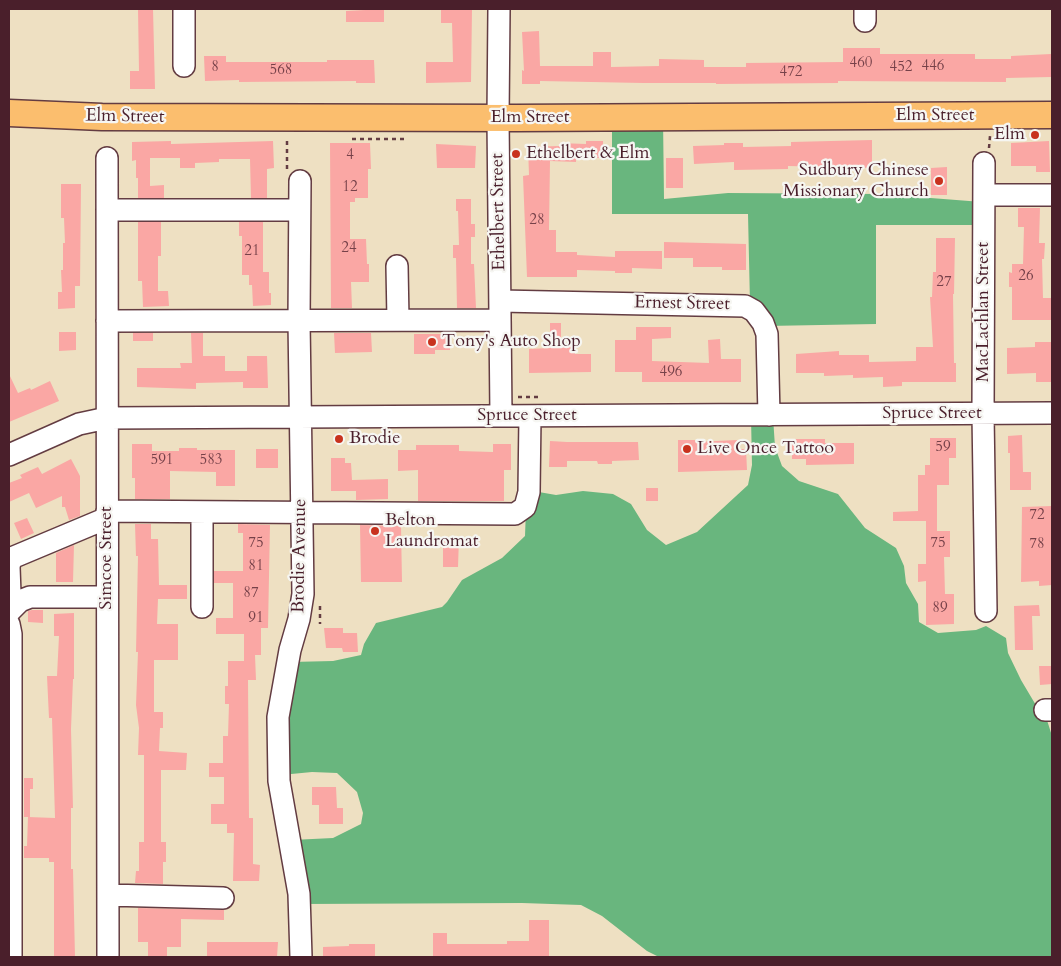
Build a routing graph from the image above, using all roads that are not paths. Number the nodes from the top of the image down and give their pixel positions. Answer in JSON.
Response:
{"nodes":[{"id":1,"x":184,"y":9,"type":"edge"},
{"id":2,"x":500,"y":9,"type":"edge"},
{"id":3,"x":184,"y":66,"type":"dead end"},
{"id":4,"x":9,"y":113,"type":"edge"},
{"id":5,"x":1052,"y":115,"type":"edge"},
{"id":6,"x":498,"y":118,"type":"junction"},
{"id":7,"x":107,"y":158,"type":"dead end"},
{"id":8,"x":984,"y":163,"type":"road end"},
{"id":9,"x":300,"y":181,"type":"dead end"},
{"id":10,"x":984,"y":195,"type":"junction"},
{"id":11,"x":1052,"y":195,"type":"edge"},
{"id":12,"x":107,"y":210,"type":"junction"},
{"id":13,"x":300,"y":210,"type":"junction"},
{"id":14,"x":397,"y":266,"type":"dead end"},
{"id":15,"x":500,"y":310,"type":"junction"},
{"id":16,"x":398,"y":320,"type":"junction"},
{"id":17,"x":299,"y":321,"type":"junction"},
{"id":18,"x":107,"y":322,"type":"junction"},
{"id":19,"x":1052,"y":413,"type":"edge"},
{"id":20,"x":983,"y":414,"type":"junction"},
{"id":21,"x":769,"y":415,"type":"junction"},
{"id":22,"x":501,"y":416,"type":"junction"},
{"id":23,"x":530,"y":416,"type":"junction"},
{"id":24,"x":300,"y":417,"type":"junction"},
{"id":25,"x":107,"y":418,"type":"junction"},
{"id":26,"x":9,"y":455,"type":"edge"},
{"id":27,"x":202,"y":512,"type":"junction"},
{"id":28,"x":302,"y":512,"type":"junction"},
{"id":29,"x":107,"y":514,"type":"junction"},
{"id":30,"x":107,"y":597,"type":"junction"},
{"id":31,"x":202,"y":607,"type":"dead end"},
{"id":32,"x":986,"y":612,"type":"dead end"},
{"id":33,"x":11,"y":614,"type":"edge"},
{"id":34,"x":108,"y":895,"type":"junction"},
{"id":35,"x":223,"y":898,"type":"dead end"},
{"id":36,"x":11,"y":957,"type":"edge"},
{"id":37,"x":108,"y":957,"type":"edge"},
{"id":38,"x":301,"y":957,"type":"edge"}],
"edges":[{"from":1,"to":3,"type":"street"},
{"from":2,"to":6,"type":"street","name":"Ethelbert Street"},
{"from":4,"to":6,"type":"main road","name":"Elm Street"},
{"from":5,"to":6,"type":"main road","name":"Elm Street"},
{"from":6,"to":15,"type":"street","name":"Ethelbert Street"},
{"from":7,"to":12,"type":"street","name":"Simcoe Street"},
{"from":8,"to":10,"type":"street","name":"MacLachlan Street"},
{"from":9,"to":13,"type":"street","name":"Brodie Avenue"},
{"from":10,"to":11,"type":"street"},
{"from":10,"to":20,"type":"street","name":"MacLachlan Street"},
{"from":12,"to":13,"type":"street"},
{"from":12,"to":18,"type":"street","name":"Simcoe Street"},
{"from":13,"to":17,"type":"street","name":"Brodie Avenue"},
{"from":14,"to":16,"type":"street"},
{"from":15,"to":16,"type":"street","name":"Ernest Street"},
{"from":15,"to":21,"type":"street","name":"Ernest Street"},
{"from":15,"to":22,"type":"street","name":"Ethelbert Street"},
{"from":16,"to":17,"type":"street","name":"Ernest Street"},
{"from":17,"to":18,"type":"street","name":"Ernest Street"},
{"from":17,"to":24,"type":"street","name":"Brodie Avenue"},
{"from":18,"to":25,"type":"street","name":"Simcoe Street"},
{"from":19,"to":20,"type":"street","name":"Spruce Street"},
{"from":20,"to":21,"type":"street","name":"Spruce Street"},
{"from":20,"to":32,"type":"street","name":"MacLachlan Street"},
{"from":21,"to":23,"type":"street","name":"Spruce Street"},
{"from":22,"to":23,"type":"street","name":"Spruce Street"},
{"from":22,"to":24,"type":"street","name":"Spruce Street"},
{"from":23,"to":28,"type":"street"},
{"from":24,"to":25,"type":"street","name":"Spruce Street"},
{"from":24,"to":28,"type":"street","name":"Brodie Avenue"},
{"from":25,"to":26,"type":"street","name":"Spruce Street"},
{"from":25,"to":29,"type":"street","name":"Simcoe Street"},
{"from":27,"to":28,"type":"street"},
{"from":27,"to":29,"type":"street"},
{"from":27,"to":31,"type":"street"},
{"from":28,"to":38,"type":"street","name":"Brodie Avenue"},
{"from":29,"to":30,"type":"street","name":"Simcoe Street"},
{"from":29,"to":33,"type":"street"},
{"from":30,"to":33,"type":"street"},
{"from":30,"to":34,"type":"street","name":"Simcoe Street"},
{"from":33,"to":36,"type":"street"},
{"from":34,"to":35,"type":"street"},
{"from":34,"to":37,"type":"street","name":"Simcoe Street"}]}
